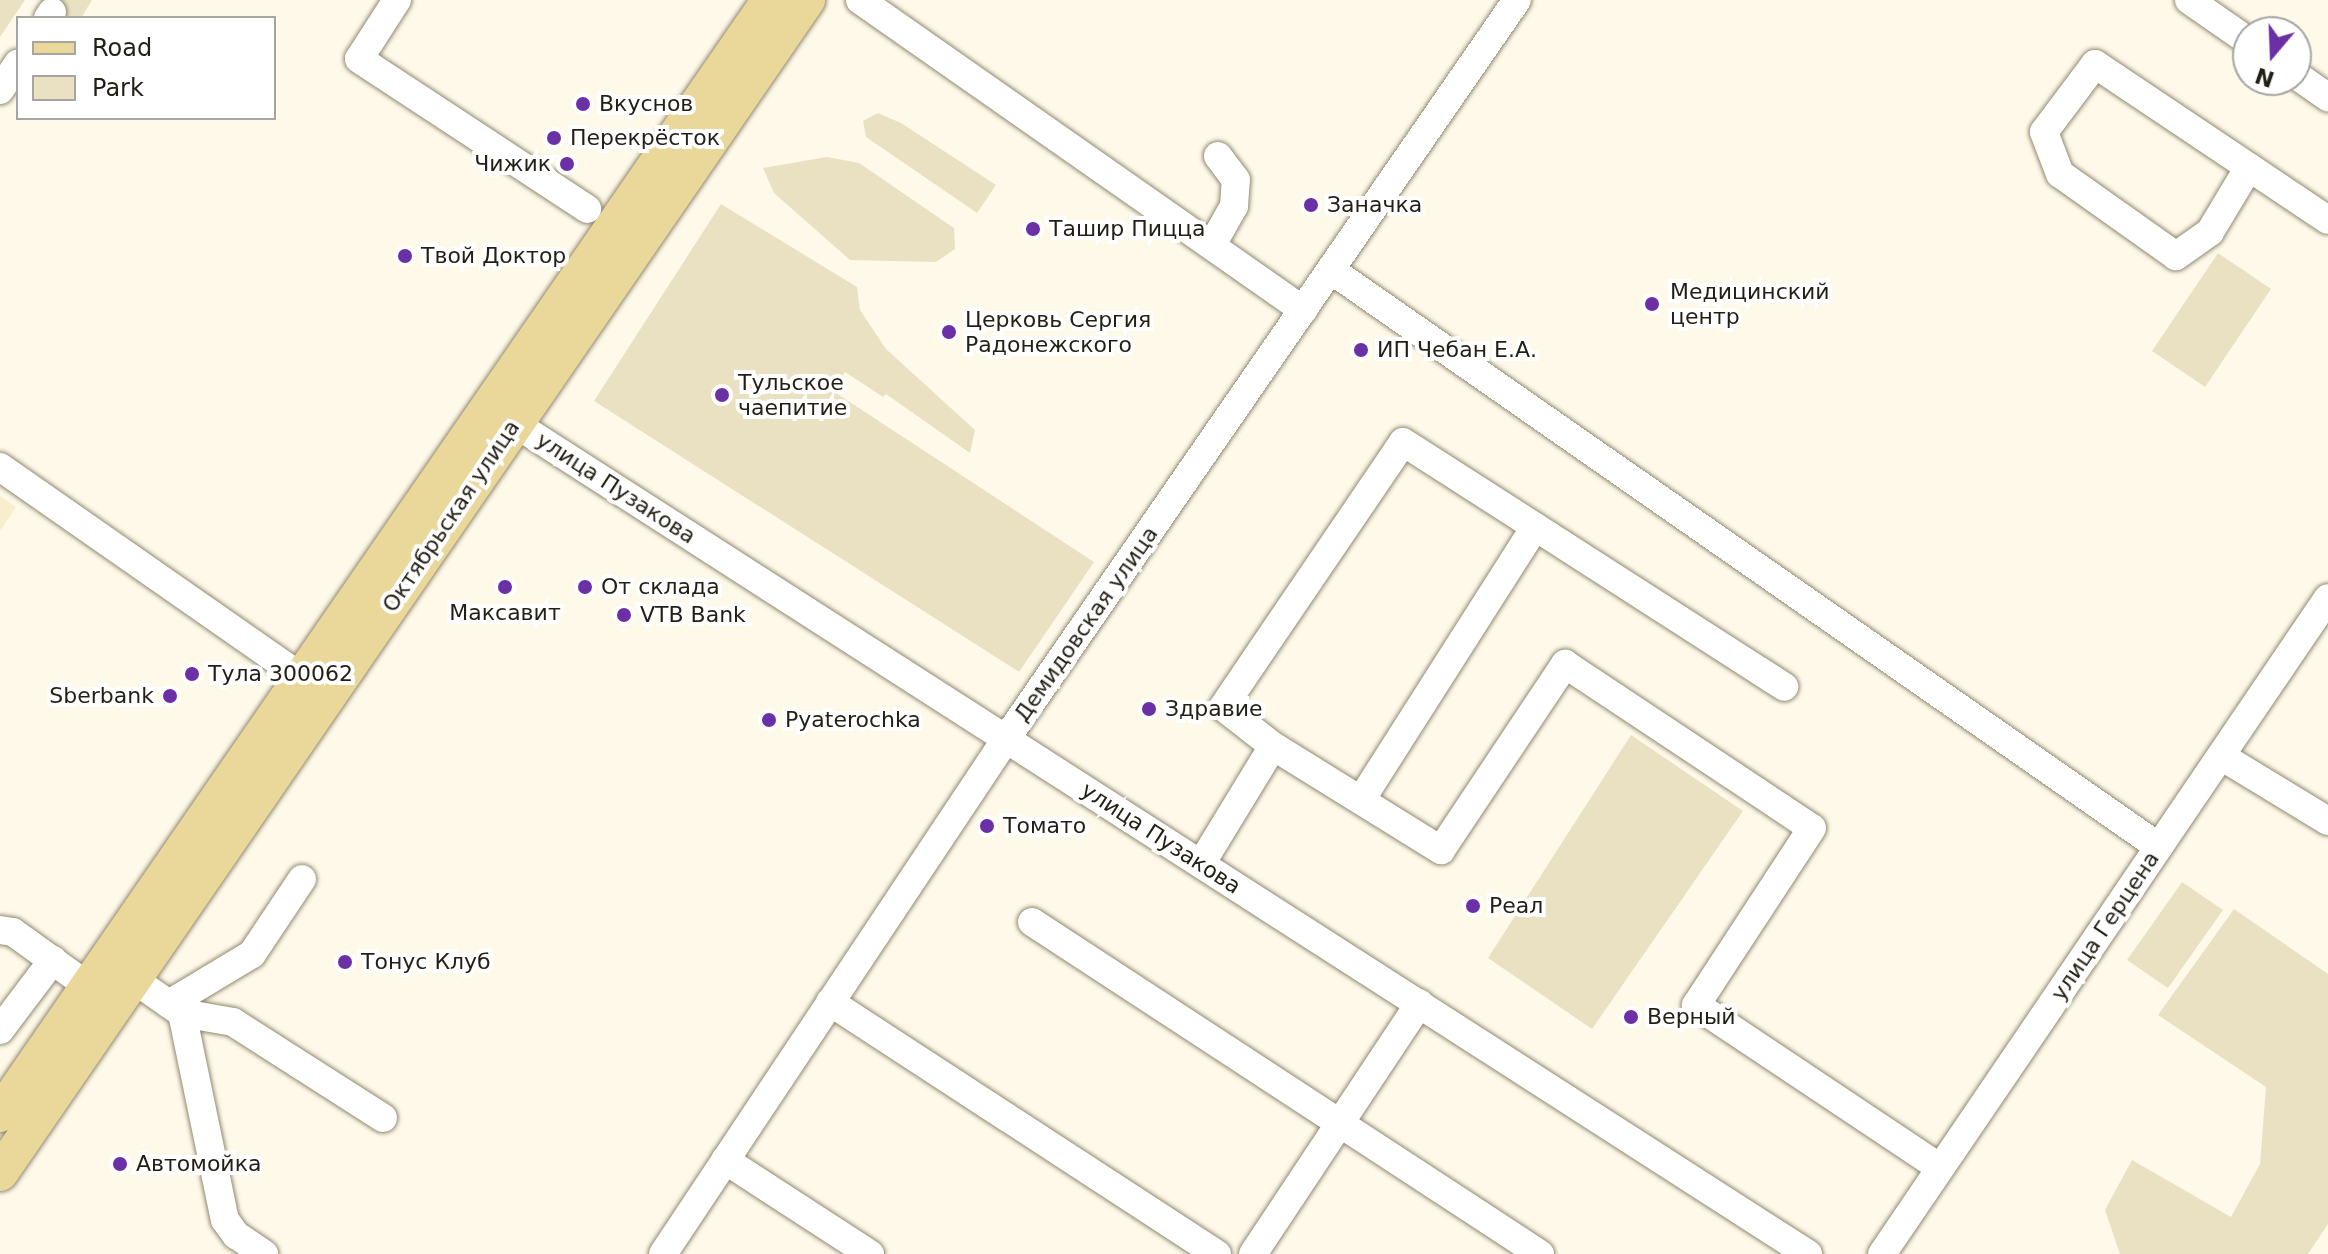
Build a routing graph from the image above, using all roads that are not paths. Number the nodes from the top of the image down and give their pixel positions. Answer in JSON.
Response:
{"nodes":[{"id":1,"x":397,"y":0,"type":"edge"},
{"id":2,"x":770,"y":0,"type":"edge"},
{"id":3,"x":807,"y":0,"type":"edge"},
{"id":4,"x":860,"y":0,"type":"edge"},
{"id":5,"x":1517,"y":0,"type":"edge"},
{"id":6,"x":2189,"y":0,"type":"edge"},
{"id":7,"x":2232,"y":30,"type":"edge"},
{"id":8,"x":16,"y":66,"type":"edge"},
{"id":9,"x":0,"y":90,"type":"edge"},
{"id":10,"x":1218,"y":156,"type":"dead end"},
{"id":11,"x":2249,"y":167,"type":"junction"},
{"id":12,"x":587,"y":209,"type":"dead end"},
{"id":13,"x":2328,"y":220,"type":"edge"},
{"id":14,"x":1212,"y":245,"type":"junction"},
{"id":15,"x":1331,"y":270,"type":"junction"},
{"id":16,"x":1303,"y":310,"type":"junction"},
{"id":17,"x":533,"y":372,"type":"junction"},
{"id":18,"x":502,"y":416,"type":"junction"},
{"id":19,"x":0,"y":467,"type":"edge"},
{"id":20,"x":1535,"y":527,"type":"junction"},
{"id":21,"x":2328,"y":598,"type":"edge"},
{"id":22,"x":304,"y":679,"type":"junction"},
{"id":23,"x":1784,"y":687,"type":"dead end"},
{"id":24,"x":1006,"y":739,"type":"junction"},
{"id":25,"x":1273,"y":746,"type":"junction"},
{"id":26,"x":2221,"y":756,"type":"junction"},
{"id":27,"x":1361,"y":800,"type":"junction"},
{"id":28,"x":2328,"y":821,"type":"edge"},
{"id":29,"x":2159,"y":847,"type":"junction"},
{"id":30,"x":1201,"y":864,"type":"junction"},
{"id":31,"x":302,"y":879,"type":"dead end"},
{"id":32,"x":1032,"y":922,"type":"dead end"},
{"id":33,"x":0,"y":930,"type":"edge"},
{"id":34,"x":53,"y":960,"type":"junction"},
{"id":35,"x":133,"y":979,"type":"junction"},
{"id":36,"x":830,"y":1002,"type":"junction"},
{"id":37,"x":1420,"y":1003,"type":"junction"},
{"id":38,"x":175,"y":1009,"type":"junction"},
{"id":39,"x":84,"y":1010,"type":"junction"},
{"id":40,"x":0,"y":1030,"type":"edge"},
{"id":41,"x":0,"y":1114,"type":"edge"},
{"id":42,"x":383,"y":1118,"type":"dead end"},
{"id":43,"x":1339,"y":1124,"type":"junction"},
{"id":44,"x":725,"y":1160,"type":"junction"},
{"id":45,"x":1940,"y":1168,"type":"junction"},
{"id":46,"x":0,"y":1173,"type":"edge"},
{"id":47,"x":264,"y":1254,"type":"edge"},
{"id":48,"x":663,"y":1254,"type":"edge"},
{"id":49,"x":870,"y":1254,"type":"edge"},
{"id":50,"x":1217,"y":1254,"type":"edge"},
{"id":51,"x":1253,"y":1254,"type":"edge"},
{"id":52,"x":1540,"y":1254,"type":"edge"},
{"id":53,"x":1808,"y":1254,"type":"edge"},
{"id":54,"x":1882,"y":1254,"type":"edge"}],
"edges":[{"from":1,"to":12,"type":"street"},
{"from":2,"to":17,"type":"main road","name":"Октябрьская улица"},
{"from":3,"to":17,"type":"main road","name":"Октябрьская улица"},
{"from":4,"to":14,"type":"street"},
{"from":5,"to":15,"type":"street","name":"Демидовская улица"},
{"from":6,"to":7,"type":"street"},
{"from":8,"to":9,"type":"street"},
{"from":10,"to":14,"type":"street"},
{"from":11,"to":11,"type":"street"},
{"from":11,"to":13,"type":"street"},
{"from":14,"to":16,"type":"street"},
{"from":15,"to":16,"type":"street","name":"Демидовская улица"},
{"from":15,"to":29,"type":"street"},
{"from":16,"to":24,"type":"street","name":"Демидовская улица"},
{"from":17,"to":18,"type":"main road","name":"Октябрьская улица"},
{"from":18,"to":22,"type":"main road","name":"Октябрьская улица"},
{"from":18,"to":24,"type":"street","name":"улица Пузакова"},
{"from":18,"to":35,"type":"main road","name":"Октябрьская улица"},
{"from":19,"to":22,"type":"street"},
{"from":20,"to":23,"type":"street"},
{"from":20,"to":25,"type":"street"},
{"from":20,"to":27,"type":"street"},
{"from":21,"to":26,"type":"street","name":"улица Герцена"},
{"from":22,"to":39,"type":"main road","name":"Октябрьская улица"},
{"from":24,"to":30,"type":"street","name":"улица Пузакова"},
{"from":24,"to":36,"type":"street","name":"Демидовская улица"},
{"from":25,"to":27,"type":"street"},
{"from":25,"to":30,"type":"street"},
{"from":26,"to":28,"type":"street"},
{"from":26,"to":29,"type":"street","name":"улица Герцена"},
{"from":27,"to":45,"type":"street"},
{"from":29,"to":45,"type":"street","name":"улица Герцена"},
{"from":30,"to":37,"type":"street","name":"улица Пузакова"},
{"from":31,"to":38,"type":"street"},
{"from":32,"to":43,"type":"street"},
{"from":33,"to":34,"type":"street"},
{"from":34,"to":39,"type":"street"},
{"from":34,"to":40,"type":"street"},
{"from":35,"to":38,"type":"street"},
{"from":35,"to":39,"type":"main road","name":"Октябрьская улица"},
{"from":36,"to":44,"type":"street","name":"Демидовская улица"},
{"from":36,"to":50,"type":"street"},
{"from":37,"to":43,"type":"street"},
{"from":37,"to":53,"type":"street","name":"улица Пузакова"},
{"from":38,"to":42,"type":"street"},
{"from":38,"to":47,"type":"street"},
{"from":39,"to":41,"type":"main road"},
{"from":39,"to":46,"type":"main road"},
{"from":43,"to":51,"type":"street"},
{"from":43,"to":52,"type":"street"},
{"from":44,"to":48,"type":"street","name":"Демидовская улица"},
{"from":44,"to":49,"type":"street"},
{"from":45,"to":54,"type":"street","name":"улица Герцена"}]}
